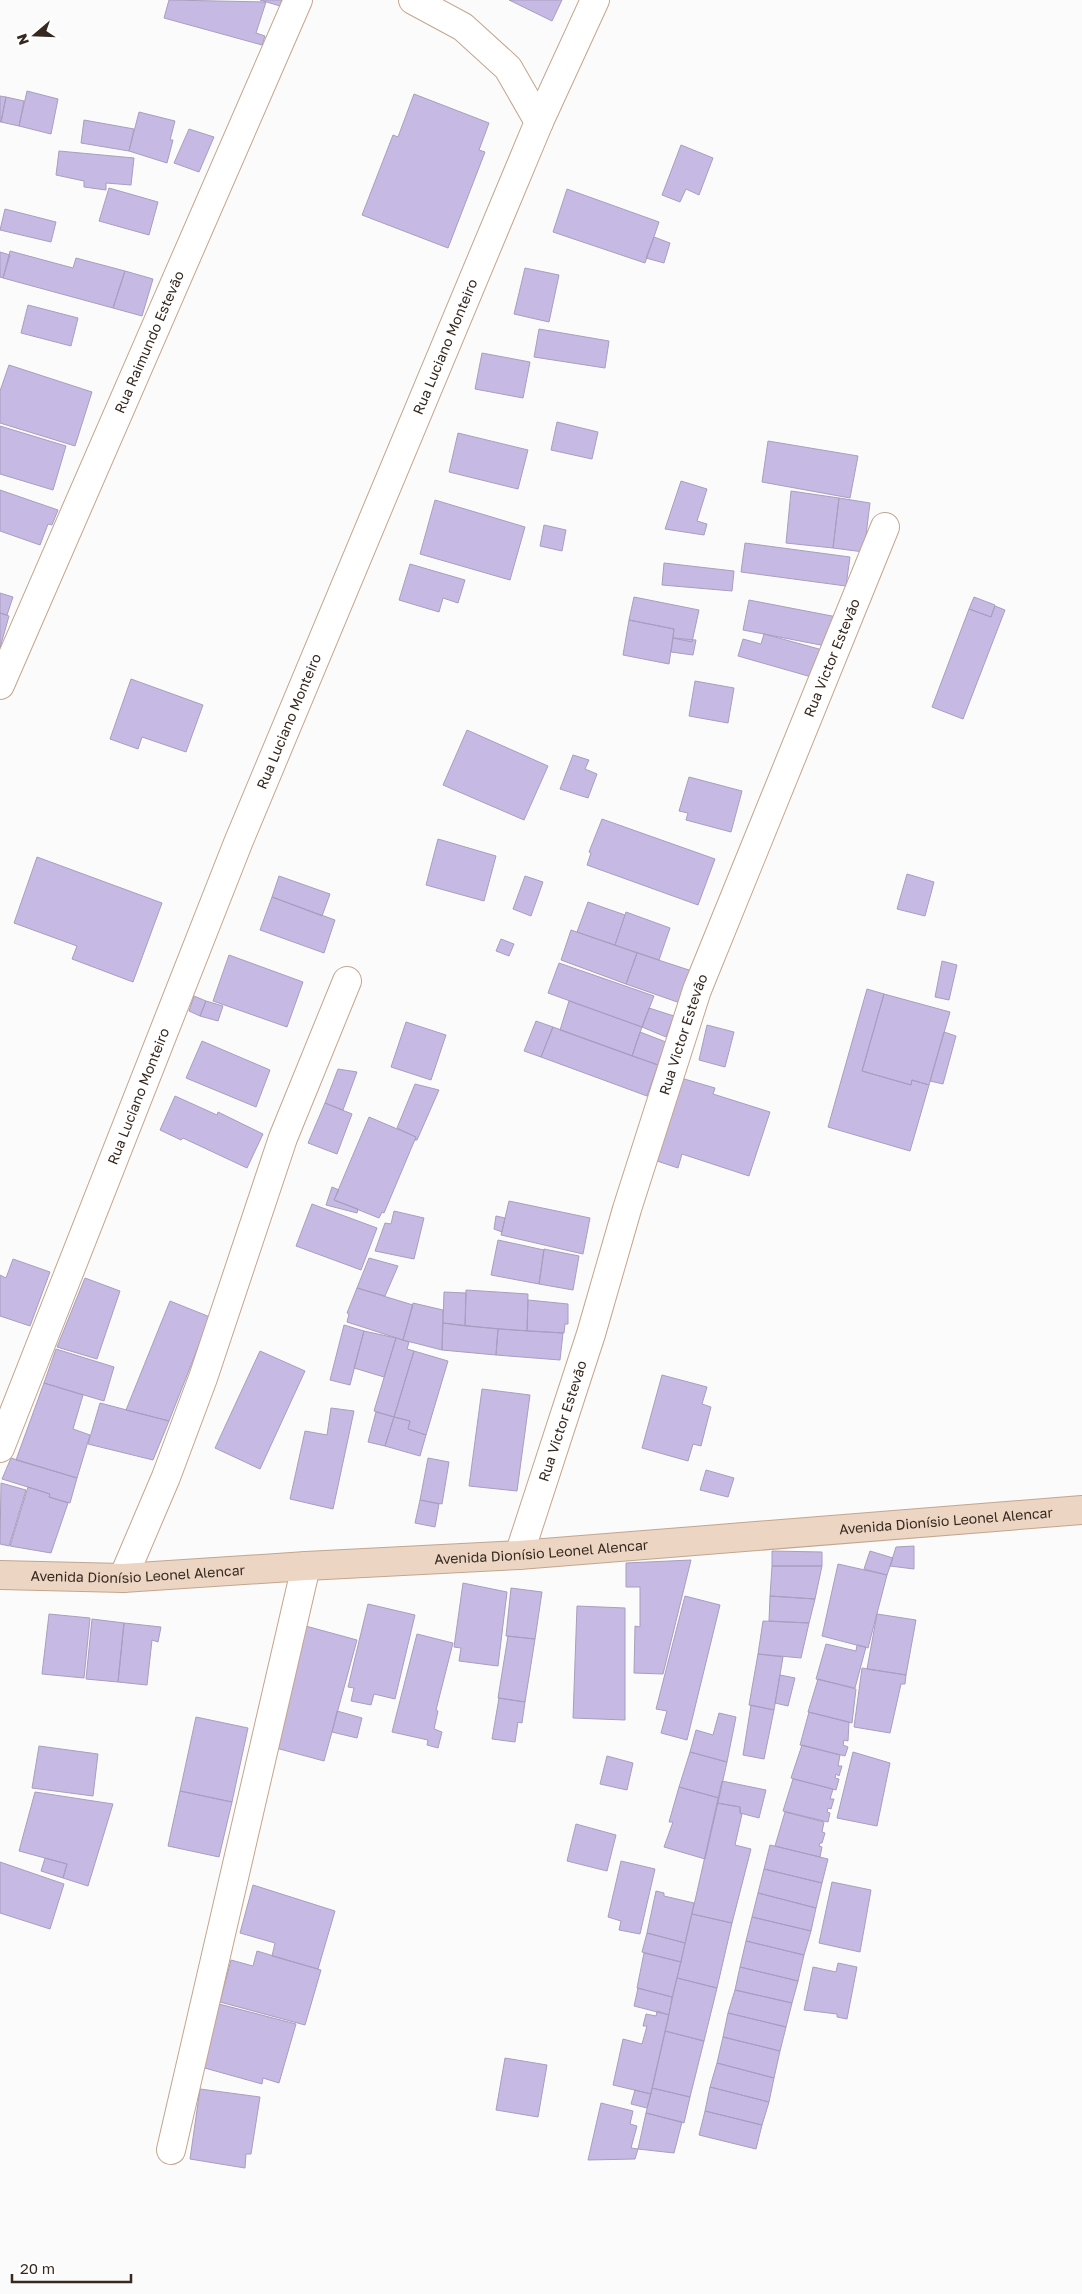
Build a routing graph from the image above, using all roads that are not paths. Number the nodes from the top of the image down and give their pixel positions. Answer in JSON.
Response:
{"nodes":[{"id":1,"x":298,"y":0,"type":"edge"},
{"id":2,"x":413,"y":0,"type":"edge"},
{"id":3,"x":596,"y":0,"type":"edge"},
{"id":4,"x":539,"y":122,"type":"junction"},
{"id":5,"x":885,"y":527,"type":"dead end"},
{"id":6,"x":0,"y":686,"type":"edge"},
{"id":7,"x":347,"y":981,"type":"dead end"},
{"id":8,"x":0,"y":1448,"type":"edge"},
{"id":9,"x":1082,"y":1510,"type":"edge"},
{"id":10,"x":519,"y":1555,"type":"junction"},
{"id":11,"x":306,"y":1566,"type":"junction"},
{"id":12,"x":0,"y":1575,"type":"edge"},
{"id":13,"x":123,"y":1578,"type":"junction"},
{"id":14,"x":171,"y":2150,"type":"dead end"}],
"edges":[{"from":1,"to":6,"type":"street","name":"Rua Raimundo Estevão"},
{"from":2,"to":4,"type":"street"},
{"from":3,"to":4,"type":"street","name":"Rua Luciano Monteiro"},
{"from":4,"to":8,"type":"street","name":"Rua Luciano Monteiro"},
{"from":5,"to":10,"type":"street","name":"Rua Victor Estevão"},
{"from":7,"to":13,"type":"street"},
{"from":9,"to":10,"type":"street","name":"Avenida Dionísio Leonel Alencar"},
{"from":10,"to":11,"type":"street","name":"Avenida Dionísio Leonel Alencar"},
{"from":11,"to":13,"type":"street","name":"Avenida Dionísio Leonel Alencar"},
{"from":11,"to":14,"type":"street"},
{"from":12,"to":13,"type":"street","name":"Avenida Dionísio Leonel Alencar"}]}
